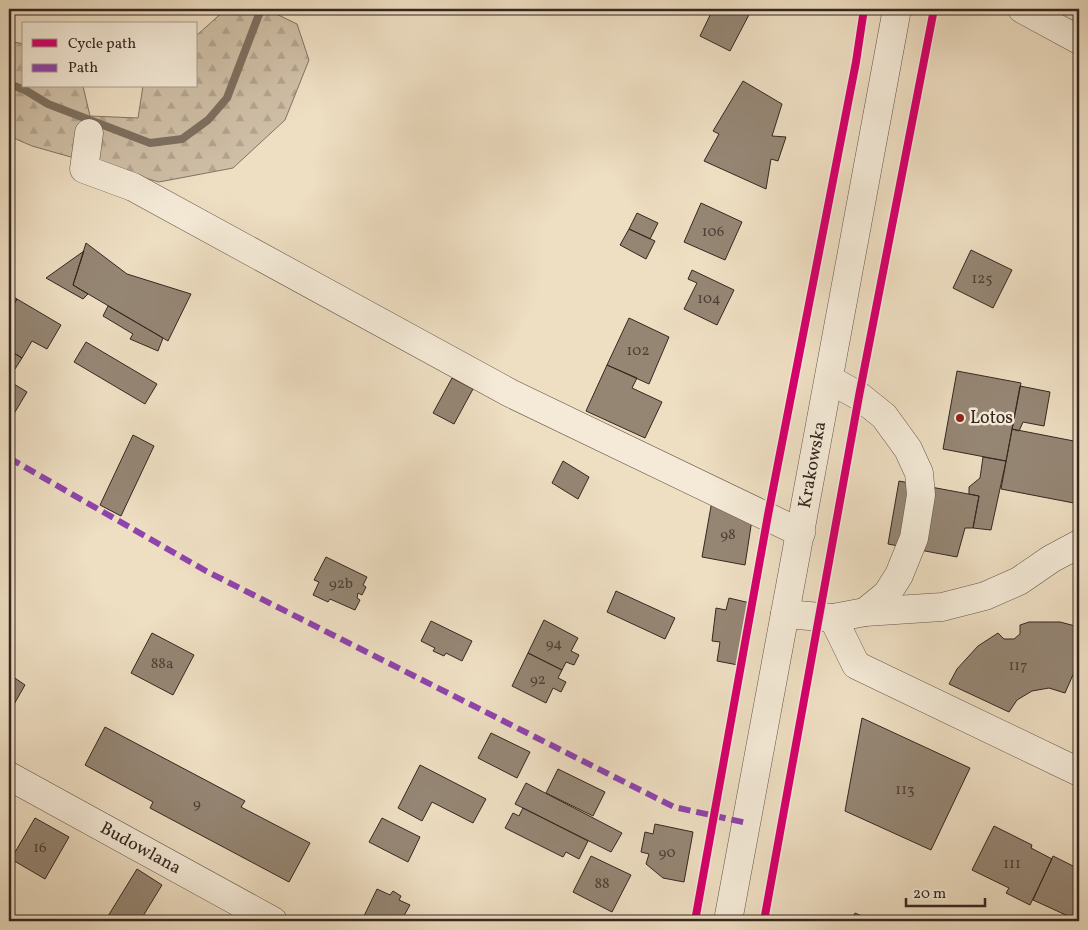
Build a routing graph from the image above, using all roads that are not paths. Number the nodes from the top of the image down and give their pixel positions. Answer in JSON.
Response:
{"nodes":[{"id":1,"x":898,"y":9,"type":"edge"},
{"id":2,"x":1022,"y":9,"type":"edge"},
{"id":3,"x":1079,"y":40,"type":"edge"},
{"id":4,"x":89,"y":133,"type":"dead end"},
{"id":5,"x":829,"y":379,"type":"junction"},
{"id":6,"x":800,"y":533,"type":"junction"},
{"id":7,"x":1079,"y":544,"type":"edge"},
{"id":8,"x":865,"y":612,"type":"junction"},
{"id":9,"x":786,"y":614,"type":"junction"},
{"id":10,"x":833,"y":618,"type":"junction"},
{"id":11,"x":1079,"y":772,"type":"edge"},
{"id":12,"x":9,"y":776,"type":"edge"},
{"id":13,"x":272,"y":921,"type":"edge"},
{"id":14,"x":728,"y":921,"type":"edge"}],
"edges":[{"from":1,"to":5,"type":"street","name":"Krakowska"},
{"from":2,"to":3,"type":"street"},
{"from":4,"to":6,"type":"street"},
{"from":5,"to":6,"type":"street","name":"Krakowska"},
{"from":5,"to":8,"type":"street"},
{"from":6,"to":9,"type":"street","name":"Krakowska"},
{"from":7,"to":8,"type":"street"},
{"from":8,"to":10,"type":"street"},
{"from":9,"to":10,"type":"street"},
{"from":9,"to":14,"type":"street","name":"Krakowska"},
{"from":10,"to":11,"type":"street"},
{"from":12,"to":13,"type":"street","name":"Budowlana"}]}
